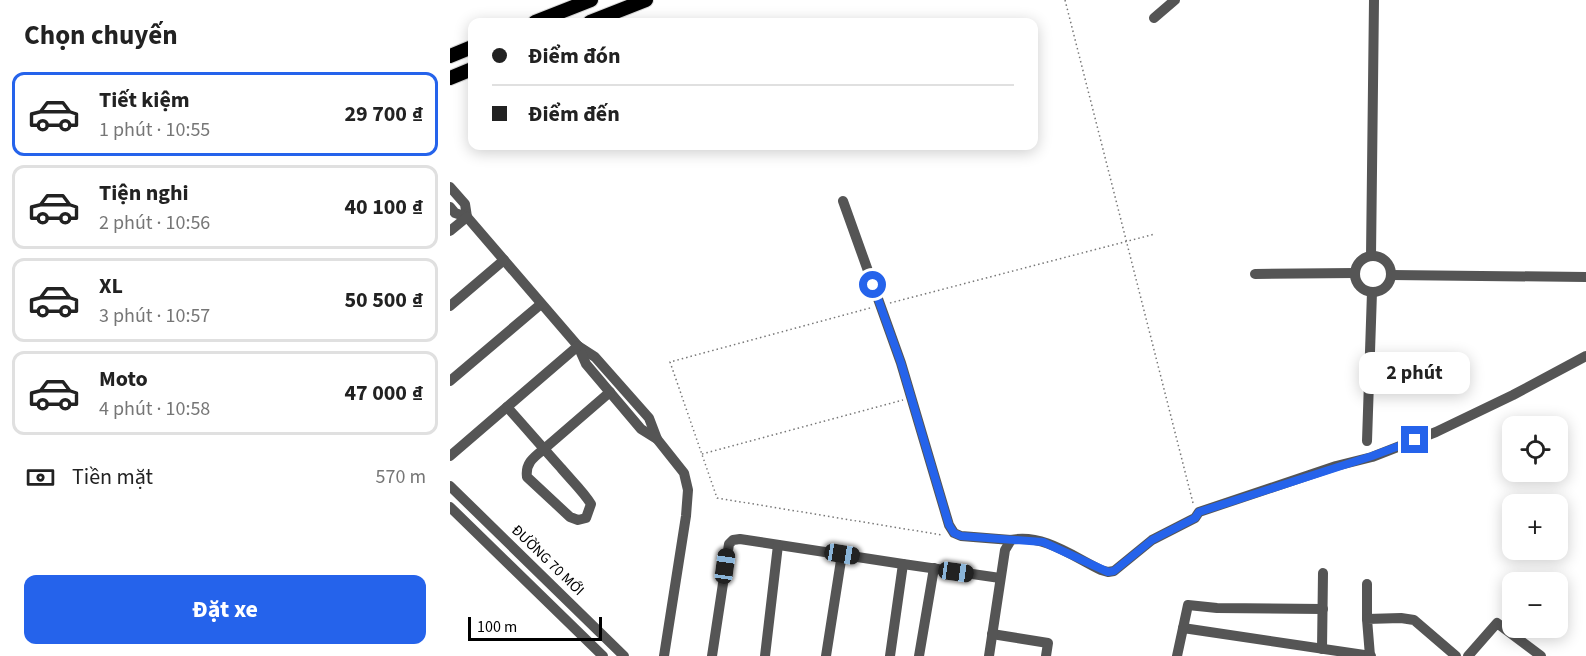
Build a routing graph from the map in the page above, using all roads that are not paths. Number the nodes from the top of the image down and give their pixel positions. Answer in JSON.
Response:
{"nodes":[{"id":1,"x":591,"y":0,"type":"edge"},
{"id":2,"x":646,"y":0,"type":"edge"},
{"id":3,"x":1174,"y":0,"type":"edge"},
{"id":4,"x":1374,"y":0,"type":"edge"},
{"id":5,"x":545,"y":18,"type":"edge"},
{"id":6,"x":600,"y":18,"type":"edge"},
{"id":7,"x":1154,"y":18,"type":"dead end"},
{"id":8,"x":468,"y":49,"type":"edge"},
{"id":9,"x":450,"y":56,"type":"edge"},
{"id":10,"x":468,"y":71,"type":"edge"},
{"id":11,"x":450,"y":78,"type":"edge"},
{"id":12,"x":450,"y":187,"type":"edge"},
{"id":13,"x":843,"y":201,"type":"dead end"},
{"id":14,"x":450,"y":207,"type":"edge"},
{"id":15,"x":467,"y":217,"type":"junction"},
{"id":16,"x":450,"y":231,"type":"edge"},
{"id":17,"x":1371,"y":256,"type":"junction"},
{"id":18,"x":504,"y":260,"type":"junction"},
{"id":19,"x":1354,"y":273,"type":"junction"},
{"id":20,"x":1255,"y":274,"type":"dead end"},
{"id":21,"x":1391,"y":275,"type":"junction"},
{"id":22,"x":1586,"y":277,"type":"edge"},
{"id":23,"x":1372,"y":292,"type":"junction"},
{"id":24,"x":541,"y":304,"type":"junction"},
{"id":25,"x":450,"y":306,"type":"edge"},
{"id":26,"x":578,"y":346,"type":"junction"},
{"id":27,"x":1586,"y":356,"type":"edge"},
{"id":28,"x":450,"y":381,"type":"edge"},
{"id":29,"x":610,"y":392,"type":"junction"},
{"id":30,"x":507,"y":407,"type":"junction"},
{"id":31,"x":657,"y":440,"type":"junction"},
{"id":32,"x":1367,"y":441,"type":"dead end"},
{"id":33,"x":544,"y":449,"type":"junction"},
{"id":34,"x":450,"y":456,"type":"edge"},
{"id":35,"x":450,"y":486,"type":"edge"},
{"id":36,"x":450,"y":507,"type":"edge"},
{"id":37,"x":1011,"y":540,"type":"junction"},
{"id":38,"x":778,"y":544,"type":"junction"},
{"id":39,"x":842,"y":554,"type":"junction"},
{"id":40,"x":903,"y":564,"type":"junction"},
{"id":41,"x":934,"y":568,"type":"junction"},
{"id":42,"x":1323,"y":573,"type":"dead end"},
{"id":43,"x":1000,"y":578,"type":"junction"},
{"id":44,"x":1367,"y":584,"type":"dead end"},
{"id":45,"x":1323,"y":609,"type":"junction"},
{"id":46,"x":1367,"y":619,"type":"junction"},
{"id":47,"x":1183,"y":628,"type":"junction"},
{"id":48,"x":992,"y":634,"type":"junction"},
{"id":49,"x":1322,"y":649,"type":"junction"},
{"id":50,"x":603,"y":656,"type":"edge"},
{"id":51,"x":624,"y":656,"type":"edge"},
{"id":52,"x":664,"y":656,"type":"edge"},
{"id":53,"x":712,"y":656,"type":"edge"},
{"id":54,"x":765,"y":656,"type":"edge"},
{"id":55,"x":826,"y":656,"type":"edge"},
{"id":56,"x":890,"y":656,"type":"edge"},
{"id":57,"x":920,"y":656,"type":"edge"},
{"id":58,"x":989,"y":656,"type":"edge"},
{"id":59,"x":1046,"y":656,"type":"edge"},
{"id":60,"x":1177,"y":656,"type":"edge"},
{"id":61,"x":1370,"y":656,"type":"edge"},
{"id":62,"x":1456,"y":656,"type":"edge"},
{"id":63,"x":1468,"y":656,"type":"edge"},
{"id":64,"x":1540,"y":656,"type":"edge"}],
"edges":[{"from":1,"to":5,"type":"main road"},
{"from":2,"to":6,"type":"main road"},
{"from":3,"to":7,"type":"street"},
{"from":4,"to":17,"type":"street"},
{"from":8,"to":9,"type":"main road"},
{"from":10,"to":11,"type":"main road"},
{"from":12,"to":15,"type":"street"},
{"from":13,"to":37,"type":"street"},
{"from":14,"to":15,"type":"street"},
{"from":15,"to":16,"type":"street"},
{"from":15,"to":18,"type":"street"},
{"from":17,"to":19,"type":"street"},
{"from":17,"to":21,"type":"street"},
{"from":18,"to":24,"type":"street"},
{"from":18,"to":25,"type":"street"},
{"from":19,"to":20,"type":"street"},
{"from":19,"to":23,"type":"street"},
{"from":21,"to":22,"type":"street"},
{"from":21,"to":23,"type":"street"},
{"from":23,"to":32,"type":"street"},
{"from":24,"to":26,"type":"street"},
{"from":24,"to":28,"type":"street"},
{"from":26,"to":29,"type":"street"},
{"from":26,"to":30,"type":"street"},
{"from":26,"to":31,"type":"street"},
{"from":27,"to":37,"type":"street"},
{"from":29,"to":31,"type":"street"},
{"from":29,"to":33,"type":"street"},
{"from":30,"to":33,"type":"street"},
{"from":30,"to":34,"type":"street"},
{"from":31,"to":52,"type":"street"},
{"from":33,"to":33,"type":"street"},
{"from":35,"to":51,"type":"street","name":"ĐƯỜNG 70 MỚI"},
{"from":36,"to":50,"type":"street","name":"ĐƯỜNG 70 MỚI"},
{"from":37,"to":43,"type":"street"},
{"from":38,"to":39,"type":"street"},
{"from":38,"to":53,"type":"street"},
{"from":38,"to":54,"type":"street"},
{"from":39,"to":40,"type":"street"},
{"from":39,"to":55,"type":"street"},
{"from":40,"to":41,"type":"street"},
{"from":40,"to":56,"type":"street"},
{"from":41,"to":43,"type":"street"},
{"from":41,"to":57,"type":"street"},
{"from":42,"to":45,"type":"street"},
{"from":43,"to":48,"type":"street"},
{"from":44,"to":46,"type":"street"},
{"from":45,"to":47,"type":"street"},
{"from":45,"to":49,"type":"street"},
{"from":46,"to":61,"type":"street"},
{"from":46,"to":62,"type":"street"},
{"from":47,"to":49,"type":"street"},
{"from":47,"to":60,"type":"street"},
{"from":48,"to":58,"type":"street"},
{"from":48,"to":59,"type":"street"},
{"from":49,"to":61,"type":"street"},
{"from":63,"to":64,"type":"street"}]}
